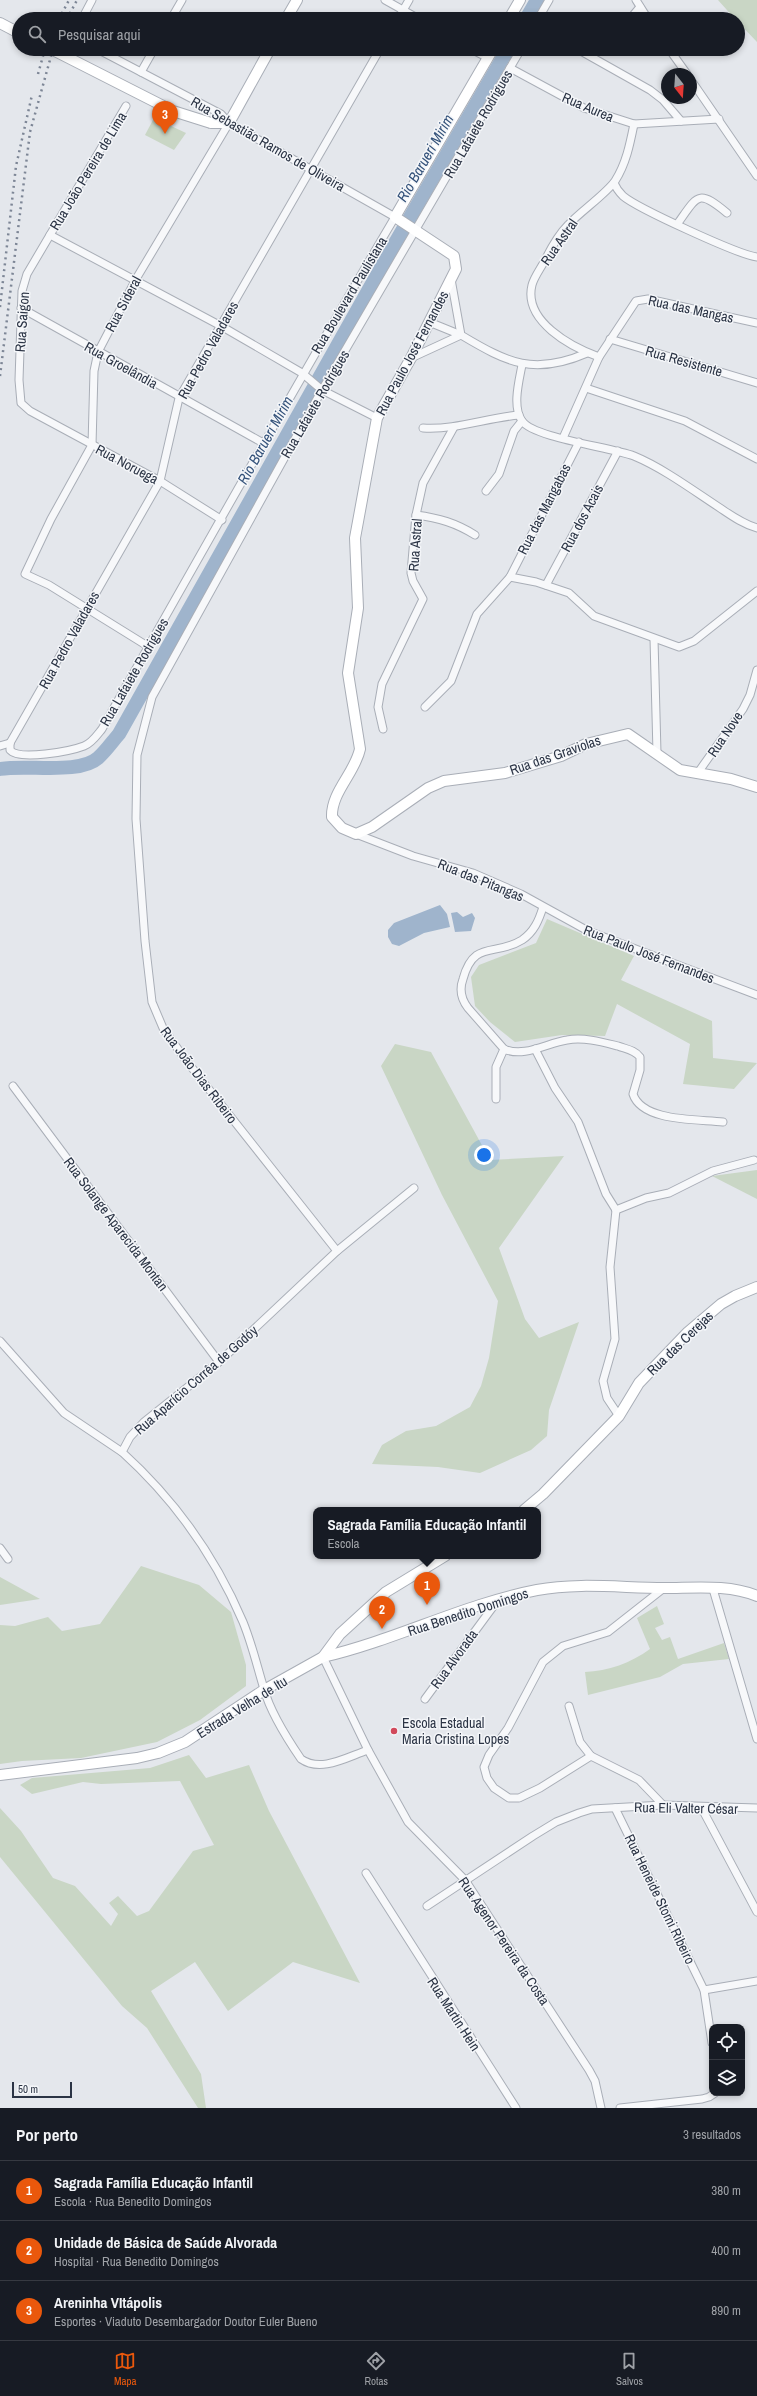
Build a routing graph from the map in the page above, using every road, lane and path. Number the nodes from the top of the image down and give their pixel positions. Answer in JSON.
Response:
{"nodes":[{"id":1,"x":92,"y":0,"type":"edge"},
{"id":2,"x":182,"y":0,"type":"edge"},
{"id":3,"x":297,"y":0,"type":"edge"},
{"id":4,"x":385,"y":0,"type":"edge"},
{"id":5,"x":409,"y":0,"type":"edge"},
{"id":6,"x":520,"y":0,"type":"edge"},
{"id":7,"x":549,"y":0,"type":"edge"},
{"id":8,"x":636,"y":0,"type":"edge"},
{"id":9,"x":640,"y":7,"type":"junction"},
{"id":10,"x":403,"y":10,"type":"junction"},
{"id":11,"x":86,"y":12,"type":"edge"},
{"id":12,"x":175,"y":12,"type":"edge"},
{"id":13,"x":290,"y":12,"type":"edge"},
{"id":14,"x":407,"y":12,"type":"edge"},
{"id":15,"x":513,"y":12,"type":"edge"},
{"id":16,"x":542,"y":12,"type":"edge"},
{"id":17,"x":636,"y":12,"type":"edge"},
{"id":18,"x":643,"y":12,"type":"edge"},
{"id":19,"x":0,"y":23,"type":"edge"},
{"id":20,"x":12,"y":29,"type":"edge"},
{"id":21,"x":64,"y":56,"type":"edge"},
{"id":22,"x":110,"y":56,"type":"edge"},
{"id":23,"x":150,"y":56,"type":"edge"},
{"id":24,"x":266,"y":56,"type":"edge"},
{"id":25,"x":376,"y":56,"type":"edge"},
{"id":26,"x":484,"y":56,"type":"edge"},
{"id":27,"x":517,"y":56,"type":"edge"},
{"id":28,"x":590,"y":56,"type":"edge"},
{"id":29,"x":674,"y":56,"type":"edge"},
{"id":30,"x":488,"y":58,"type":"joint"},
{"id":31,"x":510,"y":68,"type":"junction"},
{"id":32,"x":683,"y":68,"type":"edge"},
{"id":33,"x":141,"y":72,"type":"junction"},
{"id":34,"x":697,"y":88,"type":"edge"},
{"id":35,"x":126,"y":106,"type":"dead end"},
{"id":36,"x":719,"y":119,"type":"junction"},
{"id":37,"x":681,"y":122,"type":"junction"},
{"id":38,"x":229,"y":123,"type":"junction"},
{"id":39,"x":634,"y":124,"type":"junction"},
{"id":40,"x":311,"y":170,"type":"junction"},
{"id":41,"x":757,"y":176,"type":"edge"},
{"id":42,"x":614,"y":183,"type":"junction"},
{"id":43,"x":727,"y":213,"type":"dead end"},
{"id":44,"x":397,"y":218,"type":"junction"},
{"id":45,"x":678,"y":223,"type":"junction"},
{"id":46,"x":414,"y":228,"type":"junction"},
{"id":47,"x":50,"y":235,"type":"junction"},
{"id":48,"x":757,"y":257,"type":"edge"},
{"id":49,"x":136,"y":279,"type":"junction"},
{"id":50,"x":451,"y":279,"type":"junction"},
{"id":51,"x":21,"y":308,"type":"junction"},
{"id":52,"x":429,"y":322,"type":"junction"},
{"id":53,"x":757,"y":323,"type":"edge"},
{"id":54,"x":221,"y":326,"type":"junction"},
{"id":55,"x":461,"y":335,"type":"junction"},
{"id":56,"x":610,"y":339,"type":"junction"},
{"id":57,"x":98,"y":352,"type":"junction"},
{"id":58,"x":586,"y":353,"type":"junction"},
{"id":59,"x":599,"y":357,"type":"junction"},
{"id":60,"x":411,"y":358,"type":"junction"},
{"id":61,"x":522,"y":365,"type":"junction"},
{"id":62,"x":304,"y":375,"type":"junction"},
{"id":63,"x":757,"y":382,"type":"edge"},
{"id":64,"x":320,"y":388,"type":"junction"},
{"id":65,"x":586,"y":388,"type":"junction"},
{"id":66,"x":179,"y":398,"type":"junction"},
{"id":67,"x":30,"y":411,"type":"joint"},
{"id":68,"x":376,"y":418,"type":"junction"},
{"id":69,"x":520,"y":418,"type":"junction"},
{"id":70,"x":454,"y":427,"type":"junction"},
{"id":71,"x":422,"y":428,"type":"dead end"},
{"id":72,"x":563,"y":438,"type":"junction"},
{"id":73,"x":579,"y":442,"type":"junction"},
{"id":74,"x":265,"y":444,"type":"junction"},
{"id":75,"x":92,"y":445,"type":"junction"},
{"id":76,"x":618,"y":451,"type":"junction"},
{"id":77,"x":757,"y":459,"type":"edge"},
{"id":78,"x":160,"y":481,"type":"junction"},
{"id":79,"x":486,"y":491,"type":"dead end"},
{"id":80,"x":416,"y":515,"type":"junction"},
{"id":81,"x":222,"y":520,"type":"junction"},
{"id":82,"x":757,"y":528,"type":"edge"},
{"id":83,"x":475,"y":535,"type":"dead end"},
{"id":84,"x":510,"y":577,"type":"junction"},
{"id":85,"x":546,"y":585,"type":"junction"},
{"id":86,"x":757,"y":592,"type":"edge"},
{"id":87,"x":87,"y":608,"type":"junction"},
{"id":88,"x":654,"y":639,"type":"junction"},
{"id":89,"x":149,"y":646,"type":"junction"},
{"id":90,"x":757,"y":670,"type":"edge"},
{"id":91,"x":425,"y":707,"type":"dead end"},
{"id":92,"x":383,"y":730,"type":"dead end"},
{"id":93,"x":10,"y":743,"type":"junction"},
{"id":94,"x":0,"y":746,"type":"edge"},
{"id":95,"x":657,"y":753,"type":"junction"},
{"id":96,"x":138,"y":771,"type":"joint"},
{"id":97,"x":697,"y":774,"type":"junction"},
{"id":98,"x":757,"y":787,"type":"edge"},
{"id":99,"x":356,"y":834,"type":"junction"},
{"id":100,"x":543,"y":907,"type":"junction"},
{"id":101,"x":757,"y":995,"type":"edge"},
{"id":102,"x":535,"y":1048,"type":"junction"},
{"id":103,"x":504,"y":1049,"type":"junction"},
{"id":104,"x":13,"y":1086,"type":"dead end"},
{"id":105,"x":496,"y":1099,"type":"dead end"},
{"id":106,"x":723,"y":1122,"type":"dead end"},
{"id":107,"x":754,"y":1160,"type":"dead end"},
{"id":108,"x":414,"y":1188,"type":"dead end"},
{"id":109,"x":616,"y":1210,"type":"junction"},
{"id":110,"x":336,"y":1251,"type":"junction"},
{"id":111,"x":757,"y":1287,"type":"edge"},
{"id":112,"x":0,"y":1341,"type":"edge"},
{"id":113,"x":219,"y":1362,"type":"junction"},
{"id":114,"x":619,"y":1416,"type":"junction"},
{"id":115,"x":122,"y":1452,"type":"junction"},
{"id":116,"x":528,"y":1507,"type":"edge"},
{"id":117,"x":0,"y":1548,"type":"edge"},
{"id":118,"x":8,"y":1559,"type":"dead end"},
{"id":119,"x":440,"y":1559,"type":"edge"},
{"id":120,"x":664,"y":1588,"type":"junction"},
{"id":121,"x":713,"y":1589,"type":"junction"},
{"id":122,"x":757,"y":1596,"type":"edge"},
{"id":123,"x":498,"y":1600,"type":"junction"},
{"id":124,"x":323,"y":1657,"type":"junction"},
{"id":125,"x":264,"y":1690,"type":"junction"},
{"id":126,"x":425,"y":1699,"type":"dead end"},
{"id":127,"x":570,"y":1706,"type":"dead end"},
{"id":128,"x":757,"y":1739,"type":"edge"},
{"id":129,"x":368,"y":1750,"type":"junction"},
{"id":130,"x":591,"y":1756,"type":"junction"},
{"id":131,"x":0,"y":1775,"type":"edge"},
{"id":132,"x":663,"y":1805,"type":"junction"},
{"id":133,"x":701,"y":1807,"type":"junction"},
{"id":134,"x":615,"y":1808,"type":"junction"},
{"id":135,"x":757,"y":1808,"type":"edge"},
{"id":136,"x":366,"y":1873,"type":"dead end"},
{"id":137,"x":465,"y":1880,"type":"junction"},
{"id":138,"x":427,"y":1906,"type":"dead end"},
{"id":139,"x":757,"y":1912,"type":"edge"},
{"id":140,"x":757,"y":1981,"type":"edge"},
{"id":141,"x":704,"y":1990,"type":"junction"},
{"id":142,"x":709,"y":2024,"type":"edge"},
{"id":143,"x":711,"y":2096,"type":"edge"},
{"id":144,"x":516,"y":2108,"type":"edge"},
{"id":145,"x":601,"y":2108,"type":"edge"},
{"id":146,"x":620,"y":2108,"type":"edge"}],
"edges":[{"from":1,"to":11,"type":"street"},
{"from":2,"to":12,"type":"street"},
{"from":3,"to":13,"type":"main road"},
{"from":4,"to":10,"type":"street"},
{"from":5,"to":10,"type":"street"},
{"from":6,"to":15,"type":"main road"},
{"from":7,"to":16,"type":"street"},
{"from":8,"to":9,"type":"street"},
{"from":9,"to":17,"type":"street"},
{"from":9,"to":18,"type":"street"},
{"from":10,"to":14,"type":"street"},
{"from":19,"to":20,"type":"main road"},
{"from":21,"to":38,"type":"main road","bridge":true},
{"from":22,"to":33,"type":"street","name":"Rua Sebastião Ramos de Oliveira"},
{"from":23,"to":33,"type":"street"},
{"from":24,"to":38,"type":"main road","name":"Rua Sideral"},
{"from":25,"to":40,"type":"street","name":"Rua Pedro Valadares"},
{"from":26,"to":30,"type":"street"},
{"from":27,"to":31,"type":"street","name":"Rua Lafaiete Rodrigues"},
{"from":28,"to":37,"type":"street"},
{"from":29,"to":32,"type":"street"},
{"from":30,"to":44,"type":"main road","name":"Rua Lafaiete Rodrigues"},
{"from":31,"to":39,"type":"street","name":"Rua Aurea"},
{"from":31,"to":46,"type":"street","name":"Rua Lafaiete Rodrigues"},
{"from":33,"to":38,"type":"street","name":"Rua Sebastião Ramos de Oliveira"},
{"from":34,"to":36,"type":"street"},
{"from":35,"to":47,"type":"street","name":"Rua João Pereira de Lima"},
{"from":36,"to":37,"type":"street","name":"Rua Aurea"},
{"from":36,"to":41,"type":"street"},
{"from":37,"to":39,"type":"street","name":"Rua Aurea"},
{"from":38,"to":40,"type":"street","name":"Rua Sebastião Ramos de Oliveira"},
{"from":38,"to":49,"type":"street","name":"Rua Sideral"},
{"from":39,"to":42,"type":"street","name":"Rua Astral"},
{"from":40,"to":44,"type":"street","name":"Rua Sebastião Ramos de Oliveira"},
{"from":40,"to":54,"type":"street","name":"Rua Pedro Valadares"},
{"from":42,"to":45,"type":"street"},
{"from":42,"to":58,"type":"street","name":"Rua Astral"},
{"from":43,"to":45,"type":"street"},
{"from":44,"to":46,"type":"main road","name":"Rua Sebastião Ramos de Oliveira"},
{"from":44,"to":62,"type":"street","name":"Rua Boulevard Paulistana"},
{"from":45,"to":48,"type":"street"},
{"from":46,"to":50,"type":"main road","name":"Rua Paulo José Fernandes"},
{"from":46,"to":64,"type":"street","name":"Rua Lafaiete Rodrigues"},
{"from":47,"to":49,"type":"street"},
{"from":47,"to":51,"type":"street","name":"Rua Saigon"},
{"from":49,"to":54,"type":"street"},
{"from":49,"to":57,"type":"street","name":"Rua Sideral"},
{"from":50,"to":52,"type":"main road","name":"Rua Paulo José Fernandes"},
{"from":50,"to":55,"type":"street"},
{"from":51,"to":57,"type":"street","name":"Rua Groelândia"},
{"from":51,"to":67,"type":"street","name":"Rua Saigon"},
{"from":52,"to":55,"type":"street"},
{"from":52,"to":60,"type":"main road","name":"Rua Paulo José Fernandes"},
{"from":53,"to":56,"type":"street","name":"Rua das Mangas"},
{"from":54,"to":62,"type":"street"},
{"from":54,"to":66,"type":"street","name":"Rua Pedro Valadares"},
{"from":55,"to":60,"type":"street"},
{"from":55,"to":61,"type":"street"},
{"from":56,"to":59,"type":"street","name":"Rua das Mangas"},
{"from":56,"to":63,"type":"street","name":"Rua Resistente"},
{"from":57,"to":66,"type":"street","name":"Rua Groelândia"},
{"from":57,"to":75,"type":"street","name":"Rua Sideral"},
{"from":58,"to":59,"type":"street","name":"Rua Astral"},
{"from":58,"to":61,"type":"street"},
{"from":59,"to":65,"type":"street","name":"Rua das Mangas"},
{"from":60,"to":68,"type":"main road","name":"Rua Paulo José Fernandes"},
{"from":61,"to":69,"type":"street"},
{"from":62,"to":64,"type":"street"},
{"from":62,"to":74,"type":"street","name":"Rua Lafaiete Rodrigues"},
{"from":64,"to":68,"type":"street"},
{"from":64,"to":96,"type":"street","name":"Rua Lafaiete Rodrigues"},
{"from":65,"to":72,"type":"street","name":"Rua das Mangas"},
{"from":65,"to":77,"type":"street"},
{"from":66,"to":74,"type":"street","name":"Rua Groelândia"},
{"from":66,"to":78,"type":"street","name":"Rua Pedro Valadares"},
{"from":67,"to":75,"type":"street","name":"Rua Noruega"},
{"from":68,"to":99,"type":"main road","name":"Rua Paulo José Fernandes"},
{"from":69,"to":70,"type":"street"},
{"from":69,"to":72,"type":"street"},
{"from":69,"to":79,"type":"street"},
{"from":70,"to":71,"type":"street"},
{"from":70,"to":80,"type":"street","name":"Rua Astral"},
{"from":72,"to":73,"type":"street"},
{"from":73,"to":76,"type":"street"},
{"from":73,"to":84,"type":"street","name":"Rua das Mangabas"},
{"from":74,"to":81,"type":"street","name":"Rua Lafaiete Rodrigues"},
{"from":75,"to":78,"type":"street","name":"Rua Noruega"},
{"from":75,"to":87,"type":"street","name":"Rua Sideral"},
{"from":76,"to":82,"type":"street"},
{"from":76,"to":85,"type":"street","name":"Rua dos Acais"},
{"from":78,"to":81,"type":"street","name":"Rua Noruega"},
{"from":78,"to":87,"type":"street","name":"Rua Pedro Valadares"},
{"from":80,"to":83,"type":"street"},
{"from":80,"to":92,"type":"street","name":"Rua Astral"},
{"from":81,"to":89,"type":"street","name":"Rua Lafaiete Rodrigues"},
{"from":84,"to":85,"type":"street"},
{"from":84,"to":91,"type":"street","name":"Rua das Mangabas"},
{"from":85,"to":88,"type":"street"},
{"from":86,"to":88,"type":"street"},
{"from":87,"to":89,"type":"street"},
{"from":87,"to":93,"type":"street","name":"Rua Pedro Valadares"},
{"from":88,"to":95,"type":"street"},
{"from":89,"to":93,"type":"street","name":"Rua Lafaiete Rodrigues"},
{"from":90,"to":97,"type":"street","name":"Rua Nove"},
{"from":93,"to":94,"type":"street"},
{"from":95,"to":97,"type":"main road","name":"Rua das Graviolas"},
{"from":95,"to":99,"type":"main road","name":"Rua das Graviolas"},
{"from":96,"to":110,"type":"street","name":"Rua João Dias Ribeiro"},
{"from":97,"to":98,"type":"main road","name":"Rua das Graviolas"},
{"from":99,"to":100,"type":"street","name":"Rua das Pitangas"},
{"from":100,"to":101,"type":"street","name":"Rua Paulo José Fernandes"},
{"from":100,"to":103,"type":"street"},
{"from":102,"to":103,"type":"street"},
{"from":102,"to":106,"type":"street"},
{"from":102,"to":109,"type":"street"},
{"from":103,"to":105,"type":"street"},
{"from":104,"to":113,"type":"street","name":"Rua Solange Aparecida Montan"},
{"from":107,"to":109,"type":"street"},
{"from":108,"to":110,"type":"street","name":"Rua Aparício Corrêa de Godóy"},
{"from":109,"to":114,"type":"street"},
{"from":110,"to":113,"type":"street","name":"Rua Aparício Corrêa de Godóy"},
{"from":111,"to":114,"type":"main road","name":"Rua das Cerejas"},
{"from":112,"to":115,"type":"street"},
{"from":113,"to":115,"type":"street","name":"Rua Aparício Corrêa de Godóy"},
{"from":114,"to":116,"type":"main road"},
{"from":115,"to":125,"type":"street"},
{"from":117,"to":118,"type":"street"},
{"from":119,"to":124,"type":"main road","name":"Estrada Velha de Itu"},
{"from":120,"to":121,"type":"main road","name":"Rua Benedito Domingos"},
{"from":120,"to":123,"type":"main road","name":"Rua Benedito Domingos"},
{"from":120,"to":130,"type":"street"},
{"from":121,"to":122,"type":"main road","name":"Rua Benedito Domingos"},
{"from":121,"to":128,"type":"street"},
{"from":123,"to":124,"type":"main road","name":"Rua Benedito Domingos"},
{"from":123,"to":126,"type":"street","name":"Rua Alvorada"},
{"from":124,"to":125,"type":"main road","name":"Estrada Velha de Itu"},
{"from":124,"to":129,"type":"street","name":"Rua Agenor Pereira da Costa"},
{"from":125,"to":129,"type":"street"},
{"from":125,"to":131,"type":"main road","name":"Estrada Velha de Itu"},
{"from":127,"to":130,"type":"street"},
{"from":129,"to":137,"type":"street","name":"Rua Agenor Pereira da Costa"},
{"from":130,"to":132,"type":"street"},
{"from":132,"to":133,"type":"street","name":"Rua Eli Valter César"},
{"from":132,"to":134,"type":"street","name":"Rua Eli Valter César"},
{"from":133,"to":135,"type":"street","name":"Rua Eli Valter César"},
{"from":133,"to":139,"type":"street"},
{"from":134,"to":137,"type":"street","name":"Rua Eli Valter César"},
{"from":134,"to":141,"type":"street","name":"Rua Heneide Storni Ribeiro"},
{"from":136,"to":144,"type":"street","name":"Rua Martin Hein"},
{"from":137,"to":138,"type":"street","name":"Rua Eli Valter César"},
{"from":137,"to":145,"type":"street","name":"Rua Agenor Pereira da Costa"},
{"from":140,"to":141,"type":"street"},
{"from":141,"to":142,"type":"street","name":"Rua Heneide Storni Ribeiro"},
{"from":143,"to":146,"type":"street"}]}
